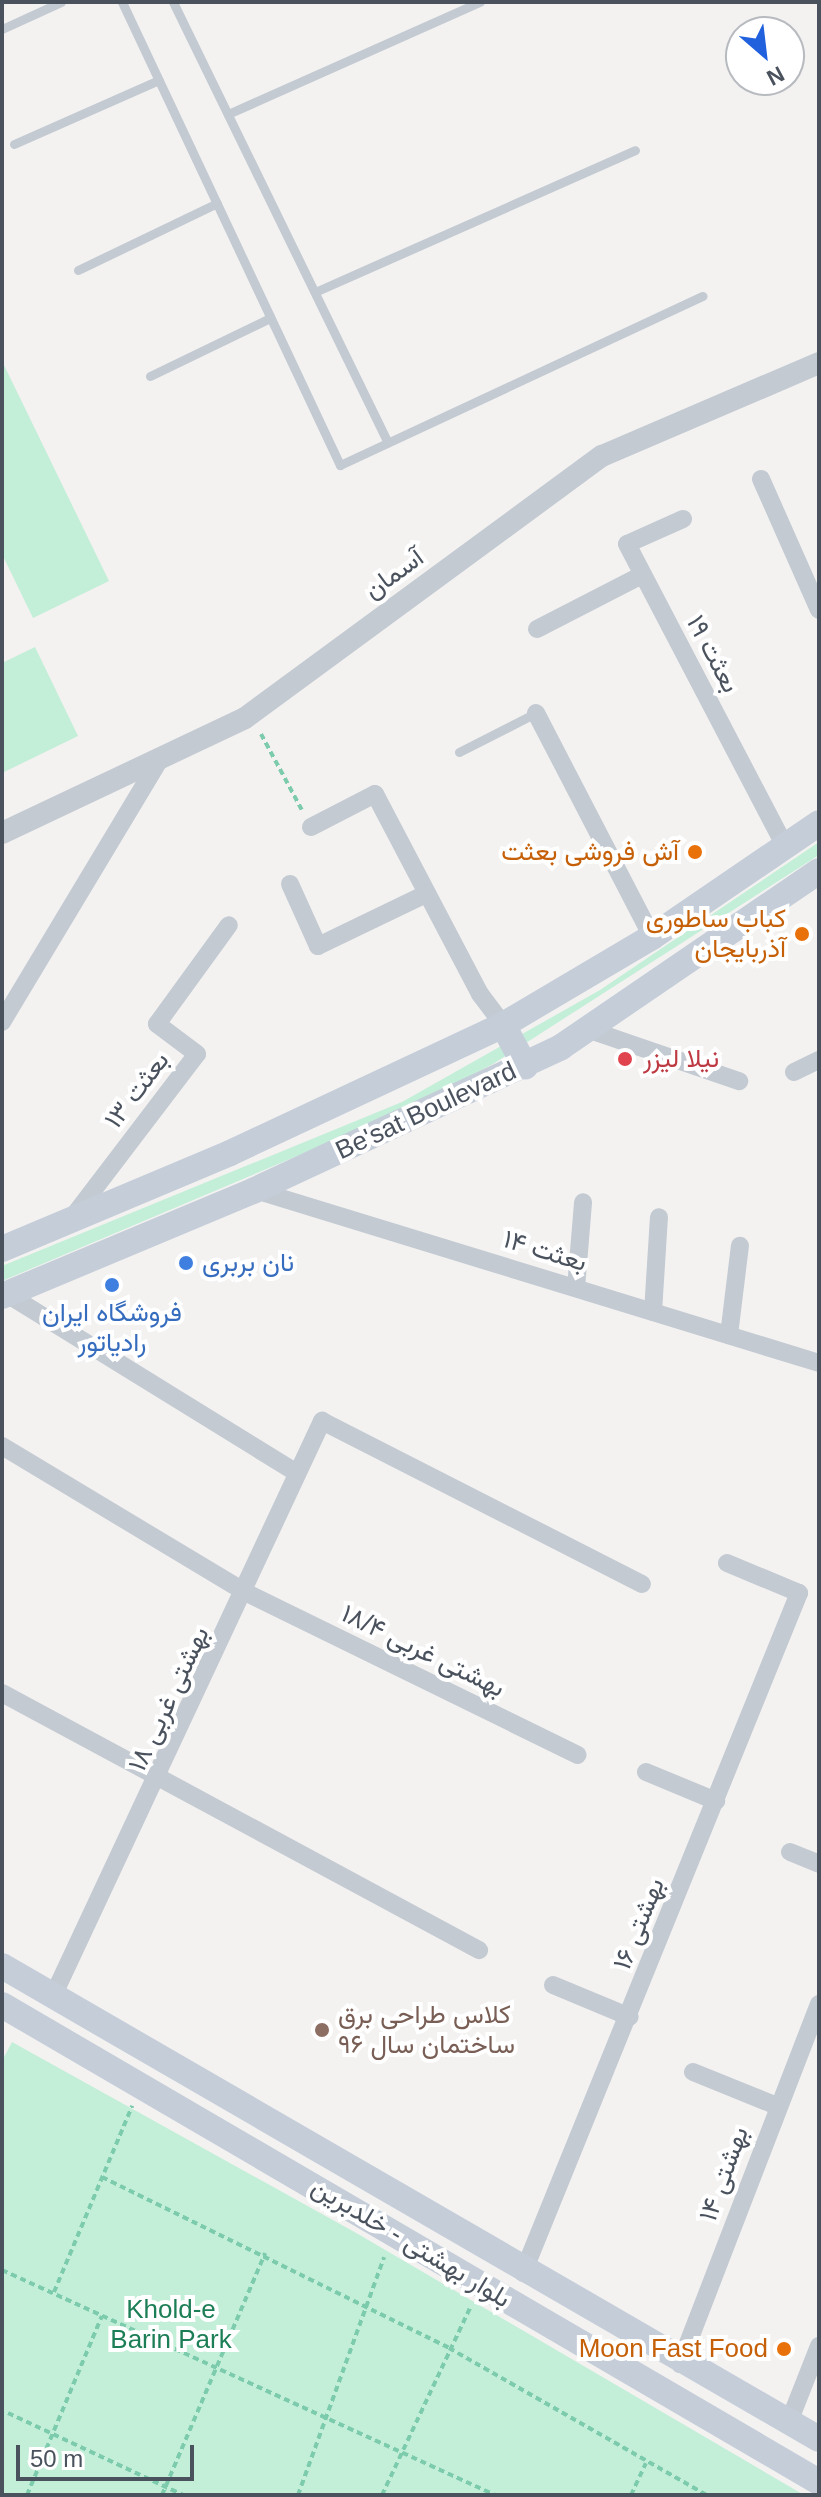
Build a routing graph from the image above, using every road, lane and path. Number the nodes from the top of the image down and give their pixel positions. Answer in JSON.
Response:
{"nodes":[{"id":1,"x":61,"y":2,"type":"edge"},
{"id":2,"x":122,"y":2,"type":"edge"},
{"id":3,"x":173,"y":2,"type":"edge"},
{"id":4,"x":480,"y":2,"type":"edge"},
{"id":5,"x":2,"y":29,"type":"edge"},
{"id":6,"x":159,"y":80,"type":"junction"},
{"id":7,"x":228,"y":114,"type":"junction"},
{"id":8,"x":14,"y":144,"type":"dead end"},
{"id":9,"x":635,"y":150,"type":"dead end"},
{"id":10,"x":217,"y":203,"type":"junction"},
{"id":11,"x":78,"y":270,"type":"dead end"},
{"id":12,"x":315,"y":292,"type":"junction"},
{"id":13,"x":703,"y":296,"type":"dead end"},
{"id":14,"x":270,"y":318,"type":"junction"},
{"id":15,"x":819,"y":363,"type":"edge"},
{"id":16,"x":150,"y":376,"type":"dead end"},
{"id":17,"x":388,"y":442,"type":"junction"},
{"id":18,"x":761,"y":479,"type":"dead end"},
{"id":19,"x":683,"y":519,"type":"dead end"},
{"id":20,"x":642,"y":575,"type":"junction"},
{"id":21,"x":819,"y":610,"type":"edge"},
{"id":22,"x":537,"y":629,"type":"dead end"},
{"id":23,"x":536,"y":713,"type":"joint"},
{"id":24,"x":250,"y":714,"type":"junction"},
{"id":25,"x":459,"y":752,"type":"dead end"},
{"id":26,"x":158,"y":762,"type":"junction"},
{"id":27,"x":819,"y":823,"type":"edge"},
{"id":28,"x":311,"y":827,"type":"joint"},
{"id":29,"x":2,"y":833,"type":"edge"},
{"id":30,"x":783,"y":843,"type":"junction"},
{"id":31,"x":819,"y":871,"type":"edge"},
{"id":32,"x":290,"y":884,"type":"dead end"},
{"id":33,"x":426,"y":894,"type":"junction"},
{"id":34,"x":229,"y":925,"type":"dead end"},
{"id":35,"x":652,"y":937,"type":"junction"},
{"id":36,"x":2,"y":1022,"type":"edge"},
{"id":37,"x":503,"y":1025,"type":"junction"},
{"id":38,"x":587,"y":1029,"type":"junction"},
{"id":39,"x":819,"y":1060,"type":"edge"},
{"id":40,"x":525,"y":1066,"type":"junction"},
{"id":41,"x":794,"y":1072,"type":"dead end"},
{"id":42,"x":739,"y":1081,"type":"dead end"},
{"id":43,"x":255,"y":1190,"type":"junction"},
{"id":44,"x":583,"y":1202,"type":"dead end"},
{"id":45,"x":659,"y":1217,"type":"dead end"},
{"id":46,"x":72,"y":1218,"type":"junction"},
{"id":47,"x":740,"y":1246,"type":"dead end"},
{"id":48,"x":2,"y":1249,"type":"edge"},
{"id":49,"x":576,"y":1288,"type":"junction"},
{"id":50,"x":4,"y":1295,"type":"edge"},
{"id":51,"x":653,"y":1312,"type":"junction"},
{"id":52,"x":729,"y":1335,"type":"junction"},
{"id":53,"x":819,"y":1363,"type":"edge"},
{"id":54,"x":2,"y":1446,"type":"edge"},
{"id":55,"x":297,"y":1473,"type":"junction"},
{"id":56,"x":727,"y":1563,"type":"dead end"},
{"id":57,"x":642,"y":1584,"type":"dead end"},
{"id":58,"x":247,"y":1593,"type":"junction"},
{"id":59,"x":2,"y":1693,"type":"edge"},
{"id":60,"x":577,"y":1755,"type":"dead end"},
{"id":61,"x":646,"y":1772,"type":"dead end"},
{"id":62,"x":160,"y":1780,"type":"junction"},
{"id":63,"x":716,"y":1801,"type":"junction"},
{"id":64,"x":790,"y":1852,"type":"dead end"},
{"id":65,"x":819,"y":1864,"type":"edge"},
{"id":66,"x":479,"y":1950,"type":"dead end"},
{"id":67,"x":2,"y":1966,"type":"edge"},
{"id":68,"x":553,"y":1985,"type":"dead end"},
{"id":69,"x":54,"y":1994,"type":"junction"},
{"id":70,"x":819,"y":2004,"type":"edge"},
{"id":71,"x":5,"y":2013,"type":"edge"},
{"id":72,"x":630,"y":2017,"type":"junction"},
{"id":73,"x":693,"y":2072,"type":"dead end"},
{"id":74,"x":144,"y":2085,"type":"junction"},
{"id":75,"x":777,"y":2106,"type":"junction"},
{"id":76,"x":102,"y":2177,"type":"junction"},
{"id":77,"x":395,"y":2233,"type":"junction"},
{"id":78,"x":265,"y":2253,"type":"junction"},
{"id":79,"x":2,"y":2270,"type":"edge"},
{"id":80,"x":523,"y":2273,"type":"junction"},
{"id":81,"x":482,"y":2287,"type":"junction"},
{"id":82,"x":54,"y":2292,"type":"junction"},
{"id":83,"x":364,"y":2306,"type":"junction"},
{"id":84,"x":102,"y":2316,"type":"junction"},
{"id":85,"x":819,"y":2346,"type":"edge"},
{"id":86,"x":449,"y":2348,"type":"junction"},
{"id":87,"x":680,"y":2364,"type":"junction"},
{"id":88,"x":216,"y":2368,"type":"junction"},
{"id":89,"x":8,"y":2413,"type":"dead end"},
{"id":90,"x":325,"y":2417,"type":"junction"},
{"id":91,"x":789,"y":2422,"type":"junction"},
{"id":92,"x":53,"y":2434,"type":"junction"},
{"id":93,"x":819,"y":2439,"type":"edge"},
{"id":94,"x":401,"y":2452,"type":"junction"},
{"id":95,"x":646,"y":2463,"type":"junction"},
{"id":96,"x":819,"y":2482,"type":"edge"},
{"id":97,"x":166,"y":2487,"type":"junction"},
{"id":98,"x":27,"y":2495,"type":"edge"},
{"id":99,"x":162,"y":2495,"type":"edge"},
{"id":100,"x":183,"y":2495,"type":"edge"},
{"id":101,"x":298,"y":2495,"type":"edge"},
{"id":102,"x":382,"y":2495,"type":"edge"},
{"id":103,"x":495,"y":2495,"type":"edge"},
{"id":104,"x":631,"y":2495,"type":"edge"},
{"id":105,"x":707,"y":2495,"type":"edge"}],
"edges":[{"from":1,"to":5,"type":"lane"},
{"from":2,"to":6,"type":"lane"},
{"from":3,"to":7,"type":"lane"},
{"from":4,"to":7,"type":"lane"},
{"from":6,"to":8,"type":"lane"},
{"from":6,"to":10,"type":"lane"},
{"from":7,"to":12,"type":"lane"},
{"from":9,"to":12,"type":"lane"},
{"from":10,"to":11,"type":"lane"},
{"from":10,"to":14,"type":"lane"},
{"from":12,"to":17,"type":"lane"},
{"from":13,"to":17,"type":"lane"},
{"from":14,"to":16,"type":"lane"},
{"from":14,"to":17,"type":"lane"},
{"from":15,"to":24,"type":"street","name":"آسمان"},
{"from":18,"to":21,"type":"street"},
{"from":19,"to":20,"type":"street","name":"بعثت ۱۹"},
{"from":20,"to":22,"type":"street"},
{"from":20,"to":30,"type":"street","name":"بعثت ۱۹"},
{"from":23,"to":25,"type":"lane"},
{"from":23,"to":35,"type":"street"},
{"from":24,"to":26,"type":"street","name":"آسمان"},
{"from":24,"to":28,"type":"path"},
{"from":26,"to":29,"type":"street","name":"آسمان"},
{"from":26,"to":36,"type":"street"},
{"from":27,"to":30,"type":"main road","name":"Be'sat Boulevard"},
{"from":28,"to":33,"type":"street"},
{"from":30,"to":35,"type":"main road","name":"Be'sat Boulevard"},
{"from":31,"to":38,"type":"main road","name":"Be'sat Boulevard"},
{"from":32,"to":33,"type":"street"},
{"from":33,"to":37,"type":"street"},
{"from":34,"to":46,"type":"street","name":"۱۳ بعثت"},
{"from":35,"to":37,"type":"main road","name":"Be'sat Boulevard"},
{"from":37,"to":40,"type":"main road"},
{"from":37,"to":46,"type":"main road","name":"Be'sat Boulevard"},
{"from":38,"to":40,"type":"main road","name":"Be'sat Boulevard"},
{"from":38,"to":42,"type":"street"},
{"from":39,"to":41,"type":"street"},
{"from":40,"to":43,"type":"main road","name":"Be'sat Boulevard"},
{"from":43,"to":49,"type":"street","name":"بعثت ۱۴"},
{"from":43,"to":50,"type":"main road","name":"Be'sat Boulevard"},
{"from":44,"to":49,"type":"street"},
{"from":45,"to":51,"type":"street"},
{"from":46,"to":48,"type":"main road","name":"Be'sat Boulevard"},
{"from":47,"to":52,"type":"street"},
{"from":49,"to":51,"type":"street","name":"بعثت ۱۴"},
{"from":50,"to":55,"type":"street"},
{"from":51,"to":52,"type":"street","name":"بعثت ۱۴"},
{"from":52,"to":53,"type":"street","name":"بعثت ۱۴"},
{"from":54,"to":58,"type":"street","name":"بهشتی غربی ۱۸/۴"},
{"from":55,"to":57,"type":"street","name":"بهشتی غربی ۱۸"},
{"from":55,"to":58,"type":"street","name":"بهشتی غربی ۱۸"},
{"from":56,"to":63,"type":"street","name":"۱۶ بهشتی"},
{"from":58,"to":60,"type":"street","name":"بهشتی غربی ۱۸/۴"},
{"from":58,"to":62,"type":"street","name":"بهشتی غربی ۱۸"},
{"from":59,"to":62,"type":"street"},
{"from":61,"to":63,"type":"street"},
{"from":62,"to":66,"type":"street"},
{"from":62,"to":69,"type":"street","name":"بهشتی غربی ۱۸"},
{"from":63,"to":72,"type":"street","name":"۱۶ بهشتی"},
{"from":64,"to":65,"type":"street"},
{"from":67,"to":69,"type":"main road","name":"بلوار بهشتی - خلدبرین"},
{"from":68,"to":72,"type":"street"},
{"from":69,"to":80,"type":"main road","name":"بلوار بهشتی - خلدبرین"},
{"from":70,"to":75,"type":"street","name":"۱۴ بهشتی"},
{"from":71,"to":74,"type":"main road","name":"بلوار بهشتی - خلدبرین"},
{"from":72,"to":80,"type":"street","name":"۱۶ بهشتی"},
{"from":73,"to":75,"type":"street"},
{"from":74,"to":76,"type":"path"},
{"from":74,"to":77,"type":"main road","name":"بلوار بهشتی - خلدبرین"},
{"from":75,"to":87,"type":"street","name":"۱۴ بهشتی"},
{"from":76,"to":78,"type":"path"},
{"from":76,"to":82,"type":"path"},
{"from":77,"to":81,"type":"main road","name":"بلوار بهشتی - خلدبرین"},
{"from":77,"to":83,"type":"path"},
{"from":78,"to":83,"type":"path"},
{"from":78,"to":88,"type":"path"},
{"from":79,"to":82,"type":"path"},
{"from":80,"to":87,"type":"main road","name":"بلوار بهشتی - خلدبرین"},
{"from":81,"to":86,"type":"path"},
{"from":81,"to":96,"type":"main road","name":"بلوار بهشتی - خلدبرین"},
{"from":82,"to":84,"type":"path"},
{"from":83,"to":86,"type":"path"},
{"from":83,"to":90,"type":"path"},
{"from":84,"to":88,"type":"path"},
{"from":84,"to":92,"type":"path"},
{"from":85,"to":91,"type":"street"},
{"from":86,"to":94,"type":"path"},
{"from":86,"to":95,"type":"path"},
{"from":87,"to":91,"type":"main road","name":"بلوار بهشتی - خلدبرین"},
{"from":88,"to":90,"type":"path"},
{"from":88,"to":97,"type":"path"},
{"from":89,"to":92,"type":"path"},
{"from":90,"to":94,"type":"path"},
{"from":90,"to":101,"type":"path"},
{"from":91,"to":93,"type":"main road","name":"بلوار بهشتی - خلدبرین"},
{"from":92,"to":97,"type":"path"},
{"from":92,"to":98,"type":"path"},
{"from":94,"to":102,"type":"path"},
{"from":94,"to":103,"type":"path"},
{"from":95,"to":104,"type":"path"},
{"from":95,"to":105,"type":"path"},
{"from":97,"to":99,"type":"path"},
{"from":97,"to":100,"type":"path"}]}
